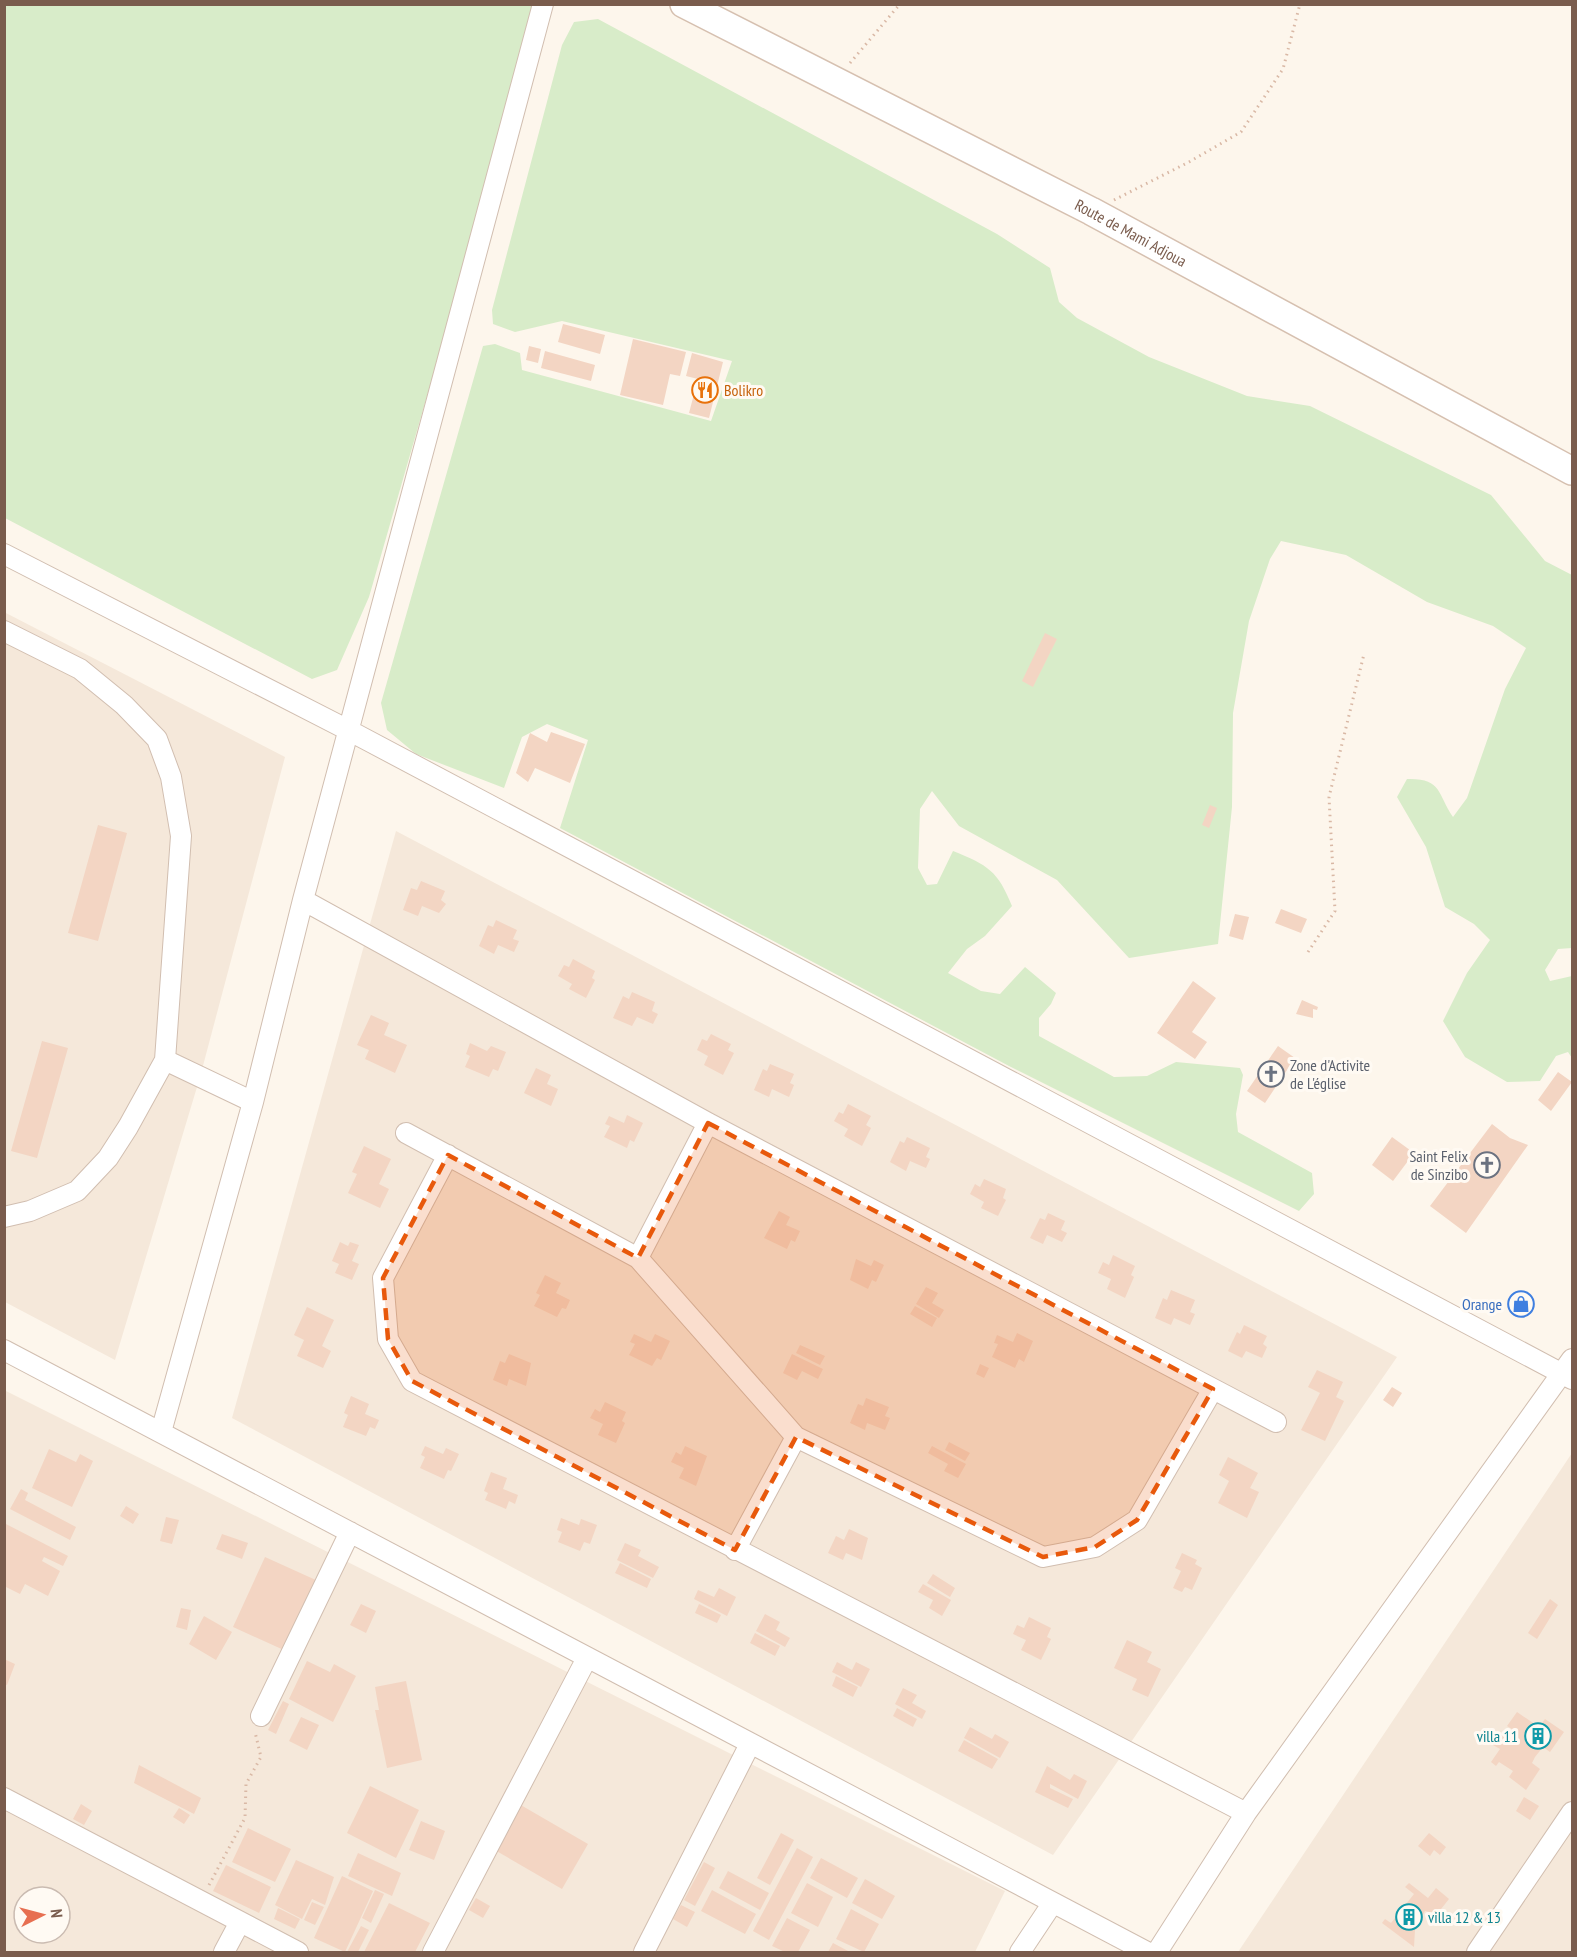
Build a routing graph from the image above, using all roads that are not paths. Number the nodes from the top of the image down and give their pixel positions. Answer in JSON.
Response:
{"nodes":[{"id":1,"x":543,"y":4,"type":"edge"},
{"id":2,"x":684,"y":4,"type":"edge"},
{"id":3,"x":1572,"y":471,"type":"edge"},
{"id":4,"x":4,"y":554,"type":"edge"},
{"id":5,"x":4,"y":631,"type":"edge"},
{"id":6,"x":350,"y":731,"type":"junction"},
{"id":7,"x":303,"y":900,"type":"junction"},
{"id":8,"x":165,"y":1060,"type":"junction"},
{"id":9,"x":253,"y":1102,"type":"junction"},
{"id":10,"x":708,"y":1123,"type":"junction"},
{"id":11,"x":406,"y":1133,"type":"dead end"},
{"id":12,"x":448,"y":1155,"type":"junction"},
{"id":13,"x":4,"y":1217,"type":"edge"},
{"id":14,"x":638,"y":1258,"type":"junction"},
{"id":15,"x":4,"y":1350,"type":"edge"},
{"id":16,"x":1569,"y":1371,"type":"edge"},
{"id":17,"x":1213,"y":1389,"type":"junction"},
{"id":18,"x":1276,"y":1422,"type":"dead end"},
{"id":19,"x":160,"y":1432,"type":"junction"},
{"id":20,"x":796,"y":1437,"type":"junction"},
{"id":21,"x":350,"y":1532,"type":"junction"},
{"id":22,"x":735,"y":1550,"type":"junction"},
{"id":23,"x":587,"y":1658,"type":"junction"},
{"id":24,"x":261,"y":1716,"type":"road end"},
{"id":25,"x":750,"y":1744,"type":"junction"},
{"id":26,"x":5,"y":1802,"type":"edge"},
{"id":27,"x":1572,"y":1812,"type":"edge"},
{"id":28,"x":1246,"y":1813,"type":"junction"},
{"id":29,"x":1052,"y":1904,"type":"junction"},
{"id":30,"x":240,"y":1922,"type":"junction"},
{"id":31,"x":224,"y":1953,"type":"edge"},
{"id":32,"x":298,"y":1953,"type":"edge"},
{"id":33,"x":433,"y":1953,"type":"edge"},
{"id":34,"x":644,"y":1953,"type":"edge"},
{"id":35,"x":1020,"y":1953,"type":"edge"},
{"id":36,"x":1148,"y":1953,"type":"edge"},
{"id":37,"x":1157,"y":1953,"type":"edge"},
{"id":38,"x":1477,"y":1953,"type":"edge"}],
"edges":[{"from":1,"to":6,"type":"street"},
{"from":2,"to":3,"type":"street","name":"Route de Mami Adjoua"},
{"from":4,"to":6,"type":"street"},
{"from":5,"to":8,"type":"street"},
{"from":6,"to":7,"type":"street"},
{"from":6,"to":16,"type":"street"},
{"from":7,"to":9,"type":"street"},
{"from":7,"to":10,"type":"street"},
{"from":8,"to":9,"type":"street"},
{"from":8,"to":13,"type":"street"},
{"from":9,"to":19,"type":"street"},
{"from":10,"to":14,"type":"street"},
{"from":10,"to":17,"type":"street"},
{"from":11,"to":12,"type":"street"},
{"from":12,"to":14,"type":"street"},
{"from":12,"to":22,"type":"street"},
{"from":14,"to":20,"type":"street"},
{"from":15,"to":19,"type":"street"},
{"from":16,"to":28,"type":"street"},
{"from":17,"to":18,"type":"street"},
{"from":17,"to":20,"type":"street"},
{"from":19,"to":21,"type":"street"},
{"from":20,"to":22,"type":"street"},
{"from":21,"to":23,"type":"street"},
{"from":21,"to":24,"type":"street"},
{"from":22,"to":28,"type":"street"},
{"from":23,"to":25,"type":"street"},
{"from":23,"to":33,"type":"street"},
{"from":25,"to":29,"type":"street"},
{"from":25,"to":34,"type":"street"},
{"from":26,"to":30,"type":"street"},
{"from":27,"to":38,"type":"street"},
{"from":28,"to":37,"type":"street"},
{"from":29,"to":35,"type":"street"},
{"from":29,"to":36,"type":"street"},
{"from":30,"to":31,"type":"street"},
{"from":30,"to":32,"type":"street"}]}
